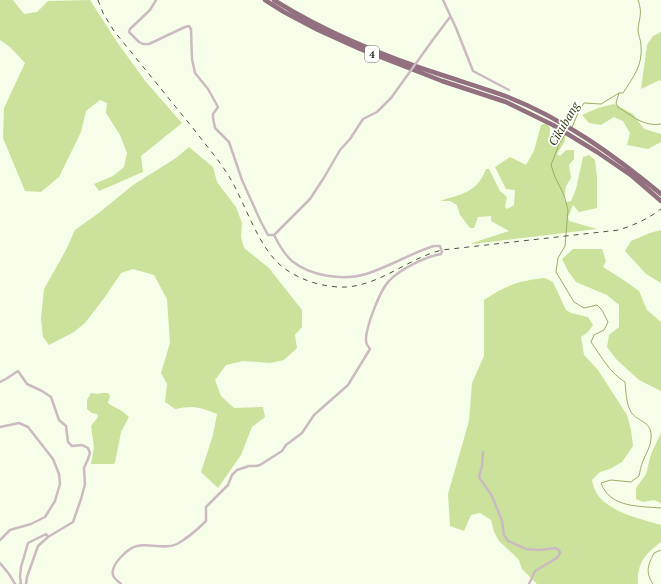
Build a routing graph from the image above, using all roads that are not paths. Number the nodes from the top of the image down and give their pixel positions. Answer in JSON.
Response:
{"nodes":[{"id":1,"x":156,"y":0,"type":"edge"},
{"id":2,"x":265,"y":0,"type":"edge"},
{"id":3,"x":274,"y":0,"type":"edge"},
{"id":4,"x":443,"y":0,"type":"edge"},
{"id":5,"x":450,"y":17,"type":"junction"},
{"id":6,"x":508,"y":90,"type":"dead end"},
{"id":7,"x":661,"y":194,"type":"edge"},
{"id":8,"x":661,"y":201,"type":"edge"},
{"id":9,"x":274,"y":235,"type":"junction"},
{"id":10,"x":0,"y":382,"type":"edge"},
{"id":11,"x":0,"y":427,"type":"edge"},
{"id":12,"x":483,"y":452,"type":"dead end"},
{"id":13,"x":48,"y":537,"type":"junction"},
{"id":14,"x":0,"y":540,"type":"edge"},
{"id":15,"x":0,"y":563,"type":"edge"},
{"id":16,"x":16,"y":584,"type":"edge"},
{"id":17,"x":20,"y":584,"type":"edge"},
{"id":18,"x":26,"y":584,"type":"edge"},
{"id":19,"x":121,"y":584,"type":"edge"},
{"id":20,"x":529,"y":584,"type":"edge"}],
"edges":[{"from":1,"to":9,"type":"street"},
{"from":2,"to":8,"type":"highway","number":"4"},
{"from":3,"to":7,"type":"highway","number":"4"},
{"from":4,"to":5,"type":"street"},
{"from":5,"to":6,"type":"street"},
{"from":5,"to":9,"type":"street","bridge":true},
{"from":9,"to":19,"type":"street"},
{"from":10,"to":13,"type":"street"},
{"from":11,"to":14,"type":"street"},
{"from":12,"to":20,"type":"street"},
{"from":13,"to":17,"type":"street"},
{"from":13,"to":18,"type":"street"},
{"from":15,"to":16,"type":"street"}]}
